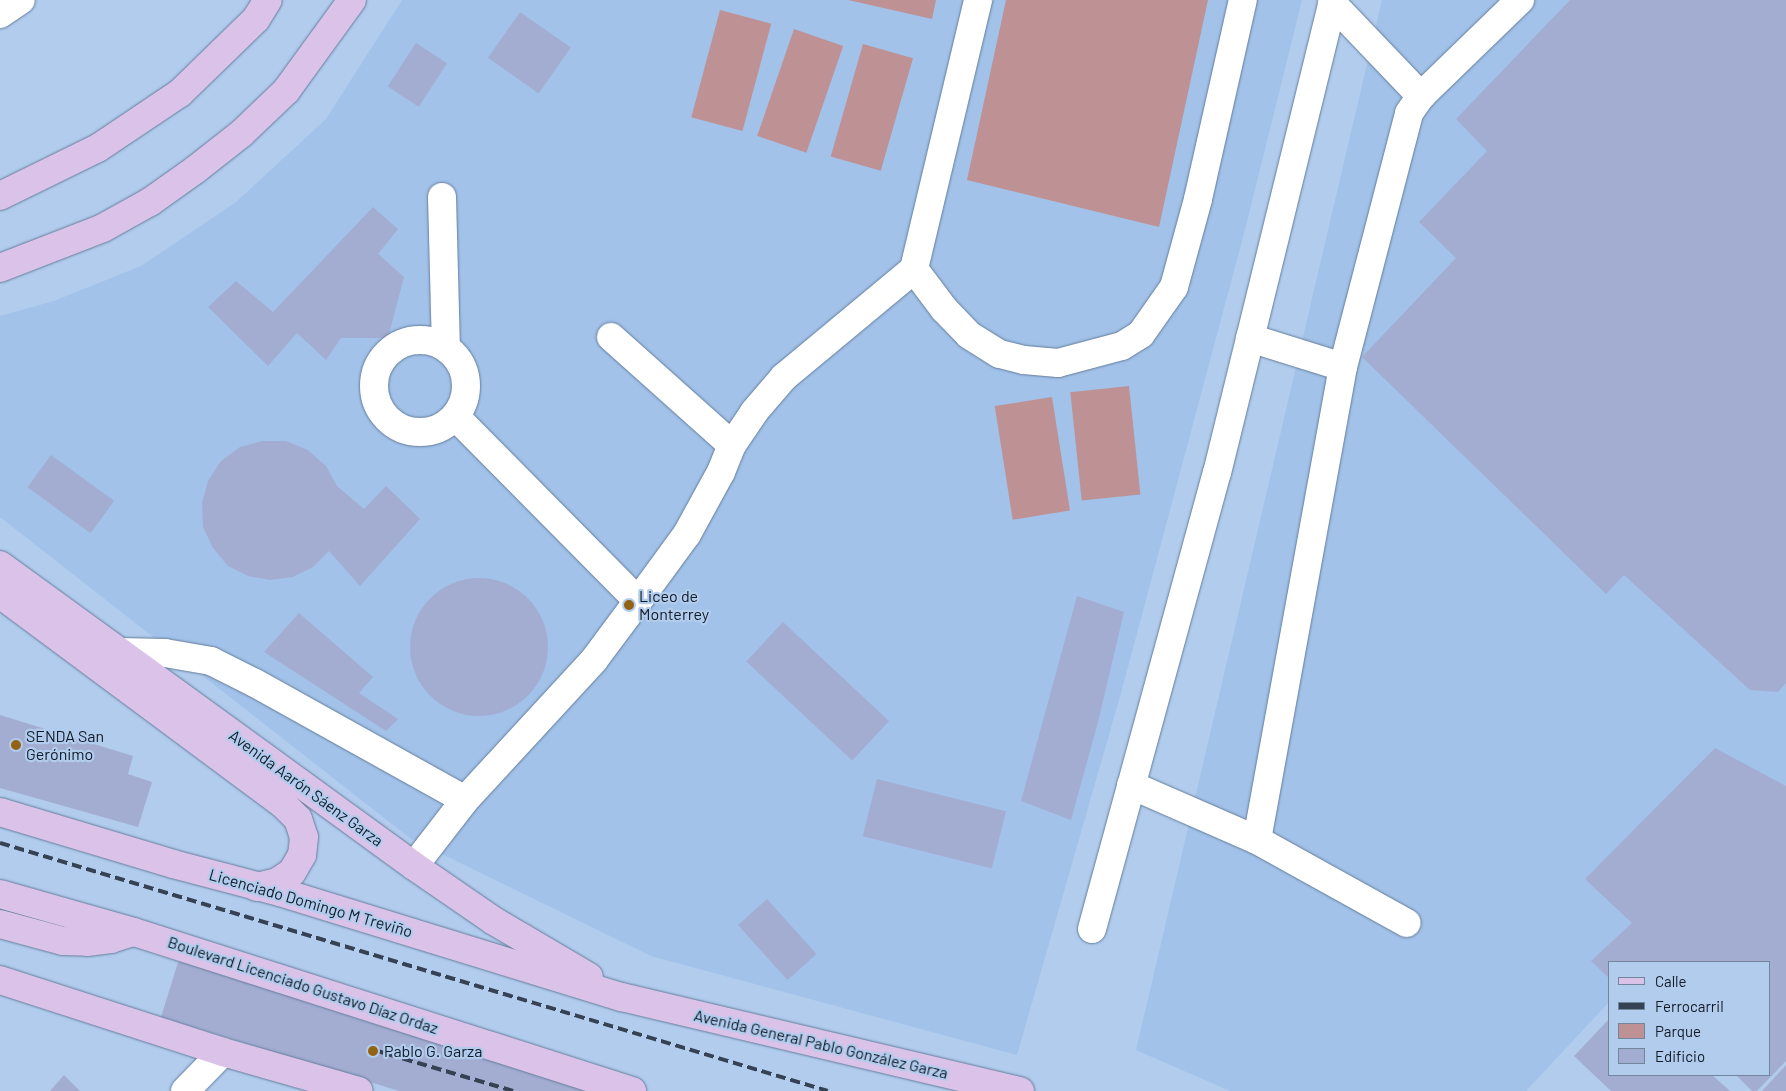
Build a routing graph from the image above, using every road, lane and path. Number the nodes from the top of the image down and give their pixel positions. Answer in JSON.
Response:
{"nodes":[{"id":1,"x":21,"y":0,"type":"edge"},
{"id":2,"x":268,"y":0,"type":"edge"},
{"id":3,"x":352,"y":0,"type":"edge"},
{"id":4,"x":978,"y":0,"type":"edge"},
{"id":5,"x":1244,"y":0,"type":"edge"},
{"id":6,"x":1520,"y":0,"type":"edge"},
{"id":7,"x":1332,"y":2,"type":"edge"},
{"id":8,"x":0,"y":14,"type":"edge"},
{"id":9,"x":1421,"y":96,"type":"junction"},
{"id":10,"x":0,"y":196,"type":"edge"},
{"id":11,"x":442,"y":197,"type":"dead end"},
{"id":12,"x":0,"y":268,"type":"edge"},
{"id":13,"x":914,"y":268,"type":"junction"},
{"id":14,"x":611,"y":336,"type":"dead end"},
{"id":15,"x":1250,"y":338,"type":"junction"},
{"id":16,"x":446,"y":347,"type":"junction"},
{"id":17,"x":1343,"y":367,"type":"junction"},
{"id":18,"x":455,"y":416,"type":"junction"},
{"id":19,"x":732,"y":445,"type":"junction"},
{"id":20,"x":0,"y":565,"type":"edge"},
{"id":21,"x":0,"y":594,"type":"edge"},
{"id":22,"x":638,"y":601,"type":"junction"},
{"id":23,"x":119,"y":652,"type":"junction"},
{"id":24,"x":1131,"y":785,"type":"junction"},
{"id":25,"x":465,"y":800,"type":"junction"},
{"id":26,"x":0,"y":812,"type":"edge"},
{"id":27,"x":1257,"y":840,"type":"junction"},
{"id":28,"x":414,"y":866,"type":"junction"},
{"id":29,"x":257,"y":887,"type":"junction"},
{"id":30,"x":0,"y":894,"type":"edge"},
{"id":31,"x":1407,"y":923,"type":"dead end"},
{"id":32,"x":0,"y":924,"type":"edge"},
{"id":33,"x":1092,"y":929,"type":"dead end"},
{"id":34,"x":134,"y":932,"type":"junction"},
{"id":35,"x":0,"y":980,"type":"edge"},
{"id":36,"x":622,"y":997,"type":"junction"},
{"id":37,"x":224,"y":1052,"type":"junction"},
{"id":38,"x":185,"y":1091,"type":"edge"},
{"id":39,"x":359,"y":1091,"type":"edge"},
{"id":40,"x":632,"y":1091,"type":"edge"},
{"id":41,"x":1020,"y":1091,"type":"edge"}],
"edges":[{"from":1,"to":8,"type":"street"},
{"from":2,"to":10,"type":"main road"},
{"from":3,"to":12,"type":"main road"},
{"from":4,"to":13,"type":"street"},
{"from":5,"to":13,"type":"street"},
{"from":6,"to":9,"type":"street"},
{"from":7,"to":9,"type":"street"},
{"from":7,"to":15,"type":"street"},
{"from":9,"to":17,"type":"street"},
{"from":11,"to":16,"type":"street"},
{"from":13,"to":19,"type":"street"},
{"from":14,"to":19,"type":"street"},
{"from":15,"to":17,"type":"street"},
{"from":15,"to":24,"type":"street"},
{"from":16,"to":18,"type":"street"},
{"from":16,"to":18,"type":"street"},
{"from":17,"to":27,"type":"street"},
{"from":18,"to":22,"type":"street"},
{"from":19,"to":22,"type":"street"},
{"from":20,"to":23,"type":"main road","name":"Avenida Aarón Sáenz Garza"},
{"from":21,"to":29,"type":"main road","name":"Avenida Aarón Sáenz Garza"},
{"from":22,"to":25,"type":"street"},
{"from":23,"to":25,"type":"street"},
{"from":23,"to":28,"type":"main road","name":"Avenida Aarón Sáenz Garza"},
{"from":24,"to":27,"type":"street"},
{"from":24,"to":33,"type":"street"},
{"from":25,"to":28,"type":"street"},
{"from":26,"to":29,"type":"main road","name":"Licenciado Domingo M Treviño"},
{"from":27,"to":31,"type":"street"},
{"from":28,"to":36,"type":"main road","name":"Avenida Aarón Sáenz Garza"},
{"from":29,"to":36,"type":"main road","name":"Licenciado Domingo M Treviño"},
{"from":30,"to":34,"type":"main road","name":"Boulevard Licenciado Gustavo Díaz Ordaz"},
{"from":32,"to":34,"type":"main road"},
{"from":34,"to":40,"type":"main road","name":"Boulevard Licenciado Gustavo Díaz Ordaz"},
{"from":35,"to":37,"type":"main road"},
{"from":36,"to":41,"type":"main road","name":"Avenida General Pablo González Garza"},
{"from":37,"to":38,"type":"street"},
{"from":37,"to":39,"type":"main road"}]}
